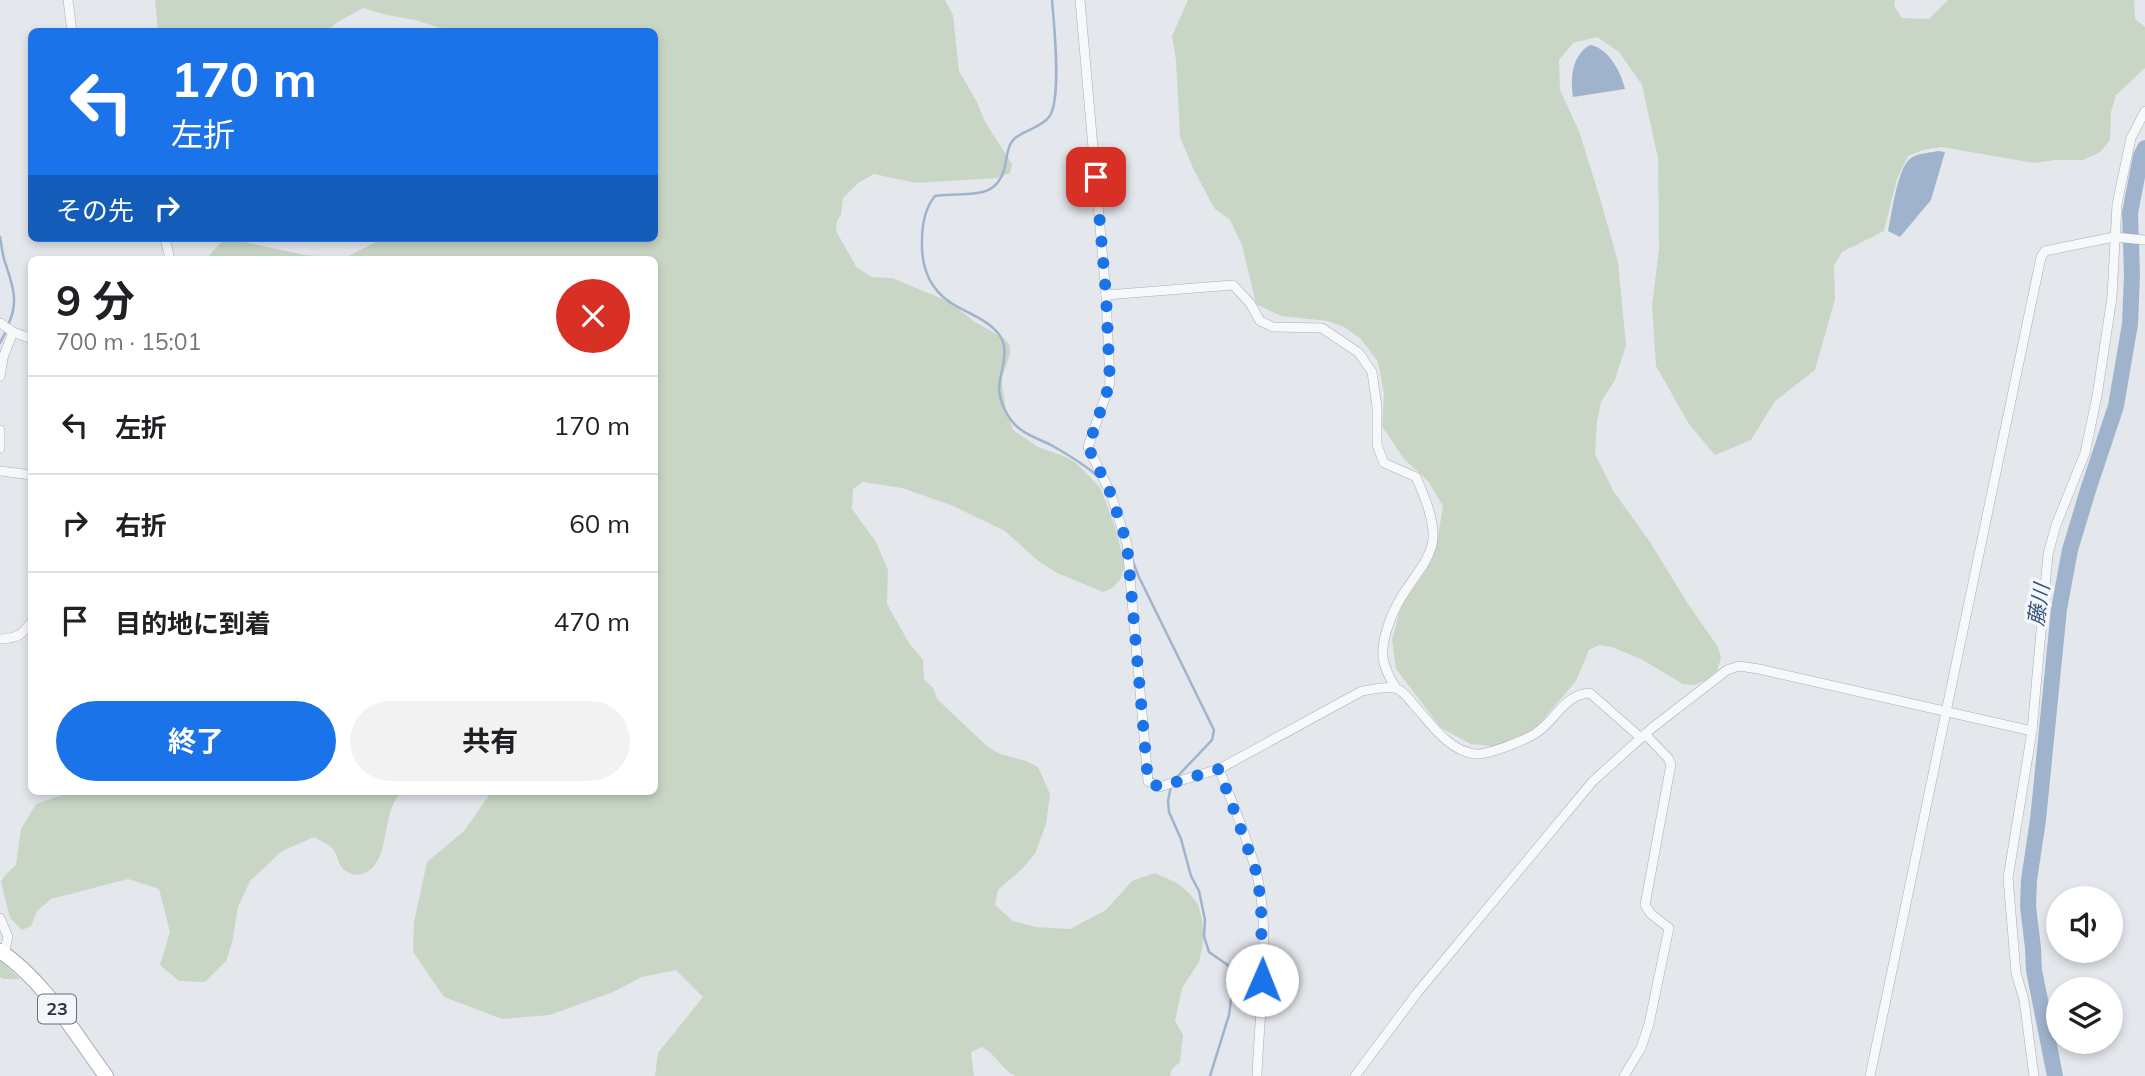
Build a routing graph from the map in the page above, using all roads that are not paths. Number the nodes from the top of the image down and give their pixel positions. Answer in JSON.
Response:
{"nodes":[{"id":1,"x":68,"y":0,"type":"edge"},
{"id":2,"x":1080,"y":0,"type":"edge"},
{"id":3,"x":72,"y":28,"type":"edge"},
{"id":4,"x":2145,"y":111,"type":"edge"},
{"id":5,"x":2118,"y":238,"type":"junction"},
{"id":6,"x":2142,"y":240,"type":"edge"},
{"id":7,"x":1106,"y":295,"type":"junction"},
{"id":8,"x":0,"y":323,"type":"edge"},
{"id":9,"x":13,"y":332,"type":"junction"},
{"id":10,"x":28,"y":338,"type":"edge"},
{"id":11,"x":0,"y":376,"type":"edge"},
{"id":12,"x":0,"y":430,"type":"edge"},
{"id":13,"x":0,"y":448,"type":"edge"},
{"id":14,"x":0,"y":471,"type":"edge"},
{"id":15,"x":28,"y":474,"type":"edge"},
{"id":16,"x":28,"y":627,"type":"edge"},
{"id":17,"x":0,"y":639,"type":"edge"},
{"id":18,"x":1396,"y":688,"type":"junction"},
{"id":19,"x":1946,"y":710,"type":"junction"},
{"id":20,"x":2032,"y":731,"type":"junction"},
{"id":21,"x":1643,"y":736,"type":"junction"},
{"id":22,"x":1219,"y":769,"type":"junction"},
{"id":23,"x":0,"y":918,"type":"edge"},
{"id":24,"x":2,"y":952,"type":"edge"},
{"id":25,"x":106,"y":1076,"type":"edge"},
{"id":26,"x":1257,"y":1076,"type":"edge"},
{"id":27,"x":1355,"y":1076,"type":"edge"},
{"id":28,"x":1623,"y":1076,"type":"edge"},
{"id":29,"x":1870,"y":1076,"type":"edge"},
{"id":30,"x":2034,"y":1076,"type":"edge"}],
"edges":[{"from":1,"to":3,"type":"street"},
{"from":2,"to":7,"type":"street"},
{"from":4,"to":5,"type":"street"},
{"from":5,"to":6,"type":"street"},
{"from":5,"to":19,"type":"street"},
{"from":5,"to":20,"type":"street"},
{"from":7,"to":18,"type":"street"},
{"from":7,"to":22,"type":"street"},
{"from":8,"to":9,"type":"street"},
{"from":9,"to":10,"type":"street"},
{"from":9,"to":11,"type":"street"},
{"from":12,"to":13,"type":"street"},
{"from":14,"to":15,"type":"street"},
{"from":16,"to":17,"type":"street"},
{"from":18,"to":21,"type":"street"},
{"from":18,"to":22,"type":"street"},
{"from":19,"to":20,"type":"street"},
{"from":19,"to":21,"type":"street"},
{"from":19,"to":29,"type":"street"},
{"from":20,"to":30,"type":"street"},
{"from":21,"to":27,"type":"street"},
{"from":21,"to":28,"type":"street"},
{"from":22,"to":26,"type":"street"},
{"from":23,"to":24,"type":"street"},
{"from":24,"to":25,"type":"main road","number":"23"}]}
